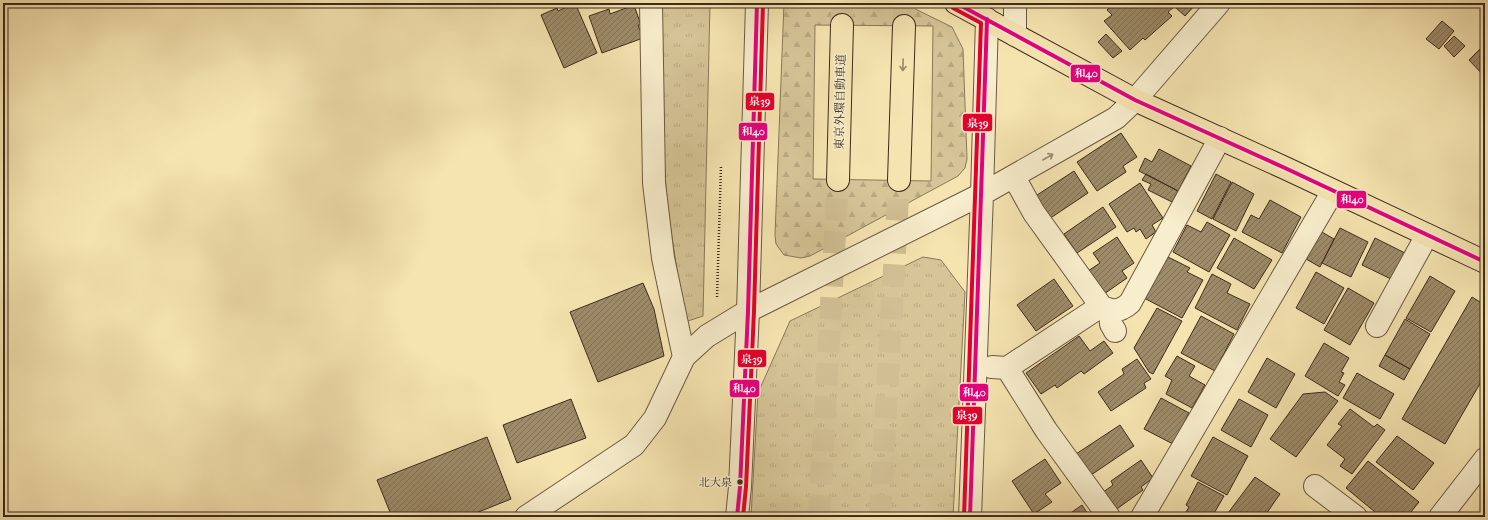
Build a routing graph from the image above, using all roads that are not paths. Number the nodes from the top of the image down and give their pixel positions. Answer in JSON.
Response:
{"nodes":[{"id":1,"x":651,"y":3,"type":"edge"},
{"id":2,"x":757,"y":3,"type":"edge"},
{"id":3,"x":956,"y":3,"type":"edge"},
{"id":4,"x":1015,"y":3,"type":"edge"},
{"id":5,"x":1219,"y":3,"type":"edge"},
{"id":6,"x":987,"y":19,"type":"junction"},
{"id":7,"x":842,"y":25,"type":"tunnel mouth"},
{"id":8,"x":904,"y":26,"type":"tunnel mouth"},
{"id":9,"x":1015,"y":35,"type":"junction"},
{"id":10,"x":1135,"y":100,"type":"junction"},
{"id":11,"x":1220,"y":138,"type":"junction"},
{"id":12,"x":1014,"y":177,"type":"junction"},
{"id":13,"x":838,"y":180,"type":"tunnel mouth"},
{"id":14,"x":899,"y":180,"type":"tunnel mouth"},
{"id":15,"x":1333,"y":191,"type":"junction"},
{"id":16,"x":982,"y":194,"type":"junction"},
{"id":17,"x":1427,"y":235,"type":"junction"},
{"id":18,"x":1485,"y":262,"type":"edge"},
{"id":19,"x":748,"y":312,"type":"junction"},
{"id":20,"x":1109,"y":316,"type":"junction"},
{"id":21,"x":1378,"y":326,"type":"dead end"},
{"id":22,"x":684,"y":357,"type":"junction"},
{"id":23,"x":976,"y":366,"type":"junction"},
{"id":24,"x":1007,"y":368,"type":"junction"},
{"id":25,"x":1485,"y":460,"type":"edge"},
{"id":26,"x":1315,"y":486,"type":"dead end"},
{"id":27,"x":526,"y":517,"type":"edge"},
{"id":28,"x":737,"y":517,"type":"edge"},
{"id":29,"x":970,"y":517,"type":"edge"},
{"id":30,"x":1109,"y":517,"type":"edge"},
{"id":31,"x":1142,"y":517,"type":"edge"},
{"id":32,"x":1356,"y":517,"type":"edge"},
{"id":33,"x":1440,"y":517,"type":"edge"}],
"edges":[{"from":1,"to":22,"type":"street"},
{"from":2,"to":19,"type":"street"},
{"from":3,"to":6,"type":"main road"},
{"from":4,"to":9,"type":"street"},
{"from":5,"to":10,"type":"street"},
{"from":6,"to":9,"type":"main road"},
{"from":6,"to":16,"type":"street"},
{"from":7,"to":13,"type":"main road","name":"東京外環自動車道"},
{"from":8,"to":14,"type":"main road","one_way":true},
{"from":9,"to":10,"type":"main road"},
{"from":10,"to":11,"type":"main road"},
{"from":12,"to":10,"type":"street","one_way":true},
{"from":11,"to":15,"type":"main road"},
{"from":11,"to":20,"type":"street"},
{"from":12,"to":16,"type":"street"},
{"from":12,"to":20,"type":"street"},
{"from":15,"to":17,"type":"main road"},
{"from":15,"to":31,"type":"street"},
{"from":16,"to":19,"type":"street"},
{"from":16,"to":23,"type":"street"},
{"from":17,"to":18,"type":"main road"},
{"from":17,"to":21,"type":"street"},
{"from":19,"to":22,"type":"street"},
{"from":19,"to":28,"type":"street"},
{"from":20,"to":24,"type":"street"},
{"from":22,"to":27,"type":"street"},
{"from":23,"to":24,"type":"street"},
{"from":23,"to":29,"type":"street"},
{"from":24,"to":30,"type":"street"},
{"from":25,"to":33,"type":"street"},
{"from":26,"to":32,"type":"street"}]}
